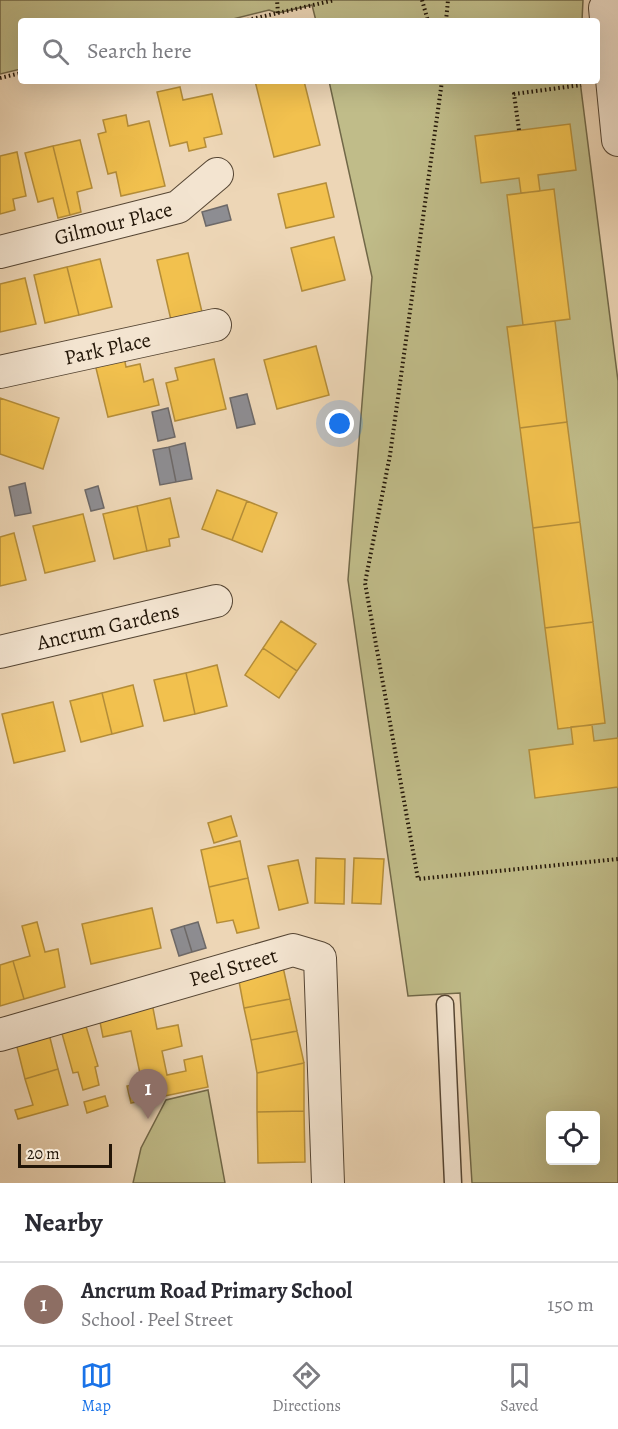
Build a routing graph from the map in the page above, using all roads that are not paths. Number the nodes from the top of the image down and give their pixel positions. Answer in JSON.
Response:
{"nodes":[{"id":1,"x":605,"y":9,"type":"dead end"},
{"id":2,"x":618,"y":140,"type":"edge"},
{"id":3,"x":217,"y":174,"type":"dead end"},
{"id":4,"x":0,"y":252,"type":"edge"},
{"id":5,"x":215,"y":325,"type":"dead end"},
{"id":6,"x":0,"y":372,"type":"edge"},
{"id":7,"x":216,"y":601,"type":"dead end"},
{"id":8,"x":0,"y":652,"type":"edge"},
{"id":9,"x":445,"y":1004,"type":"dead end"},
{"id":10,"x":0,"y":1035,"type":"edge"},
{"id":11,"x":328,"y":1183,"type":"edge"},
{"id":12,"x":453,"y":1183,"type":"edge"}],
"edges":[{"from":1,"to":2,"type":"street"},
{"from":3,"to":4,"type":"street","name":"Gilmour Place"},
{"from":5,"to":6,"type":"street","name":"Park Place"},
{"from":7,"to":8,"type":"street","name":"Ancrum Gardens"},
{"from":9,"to":12,"type":"lane"},
{"from":10,"to":11,"type":"street","name":"Peel Street"}]}
